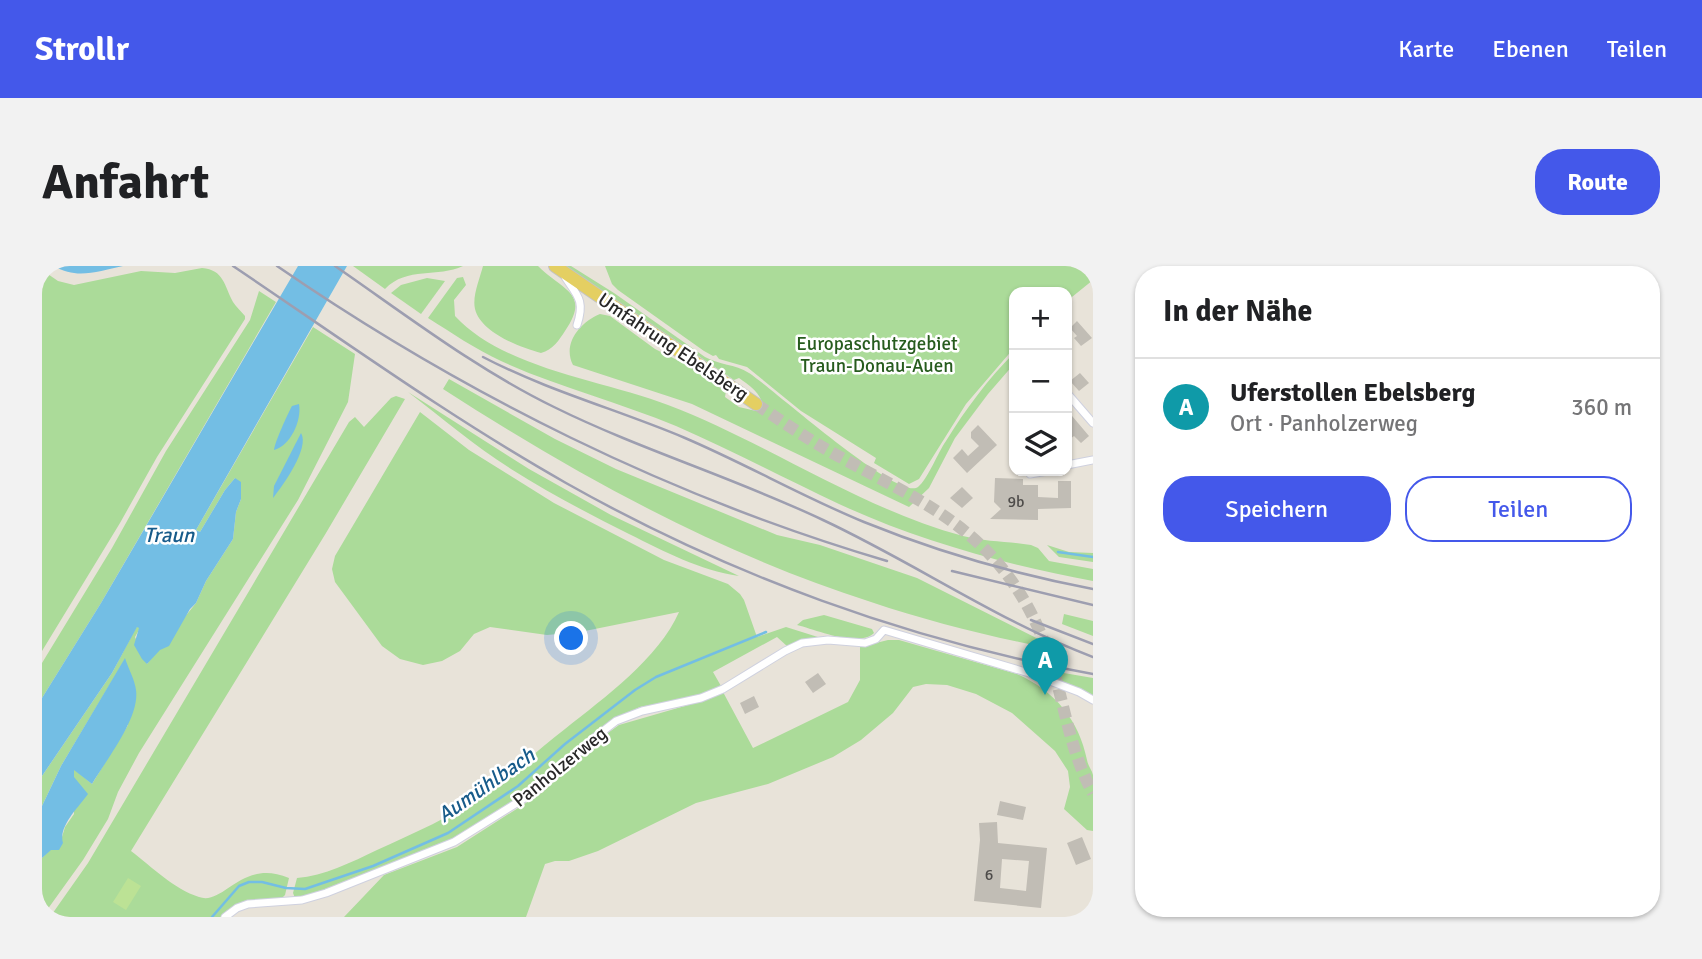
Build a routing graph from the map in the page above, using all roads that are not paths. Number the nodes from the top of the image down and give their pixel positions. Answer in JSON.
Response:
{"nodes":[{"id":1,"x":558,"y":268,"type":"edge"},
{"id":2,"x":578,"y":325,"type":"dead end"},
{"id":3,"x":1072,"y":399,"type":"edge"},
{"id":4,"x":756,"y":404,"type":"tunnel mouth"},
{"id":5,"x":1093,"y":423,"type":"edge"},
{"id":6,"x":1093,"y":460,"type":"edge"},
{"id":7,"x":1072,"y":464,"type":"edge"},
{"id":8,"x":1093,"y":700,"type":"edge"},
{"id":9,"x":225,"y":917,"type":"edge"}],
"edges":[{"from":1,"to":2,"type":"street"},
{"from":1,"to":4,"type":"main road","name":"Umfahrung Ebelsberg"},
{"from":3,"to":5,"type":"street"},
{"from":6,"to":7,"type":"street"},
{"from":8,"to":9,"type":"street","name":"Panholzerweg"}]}
